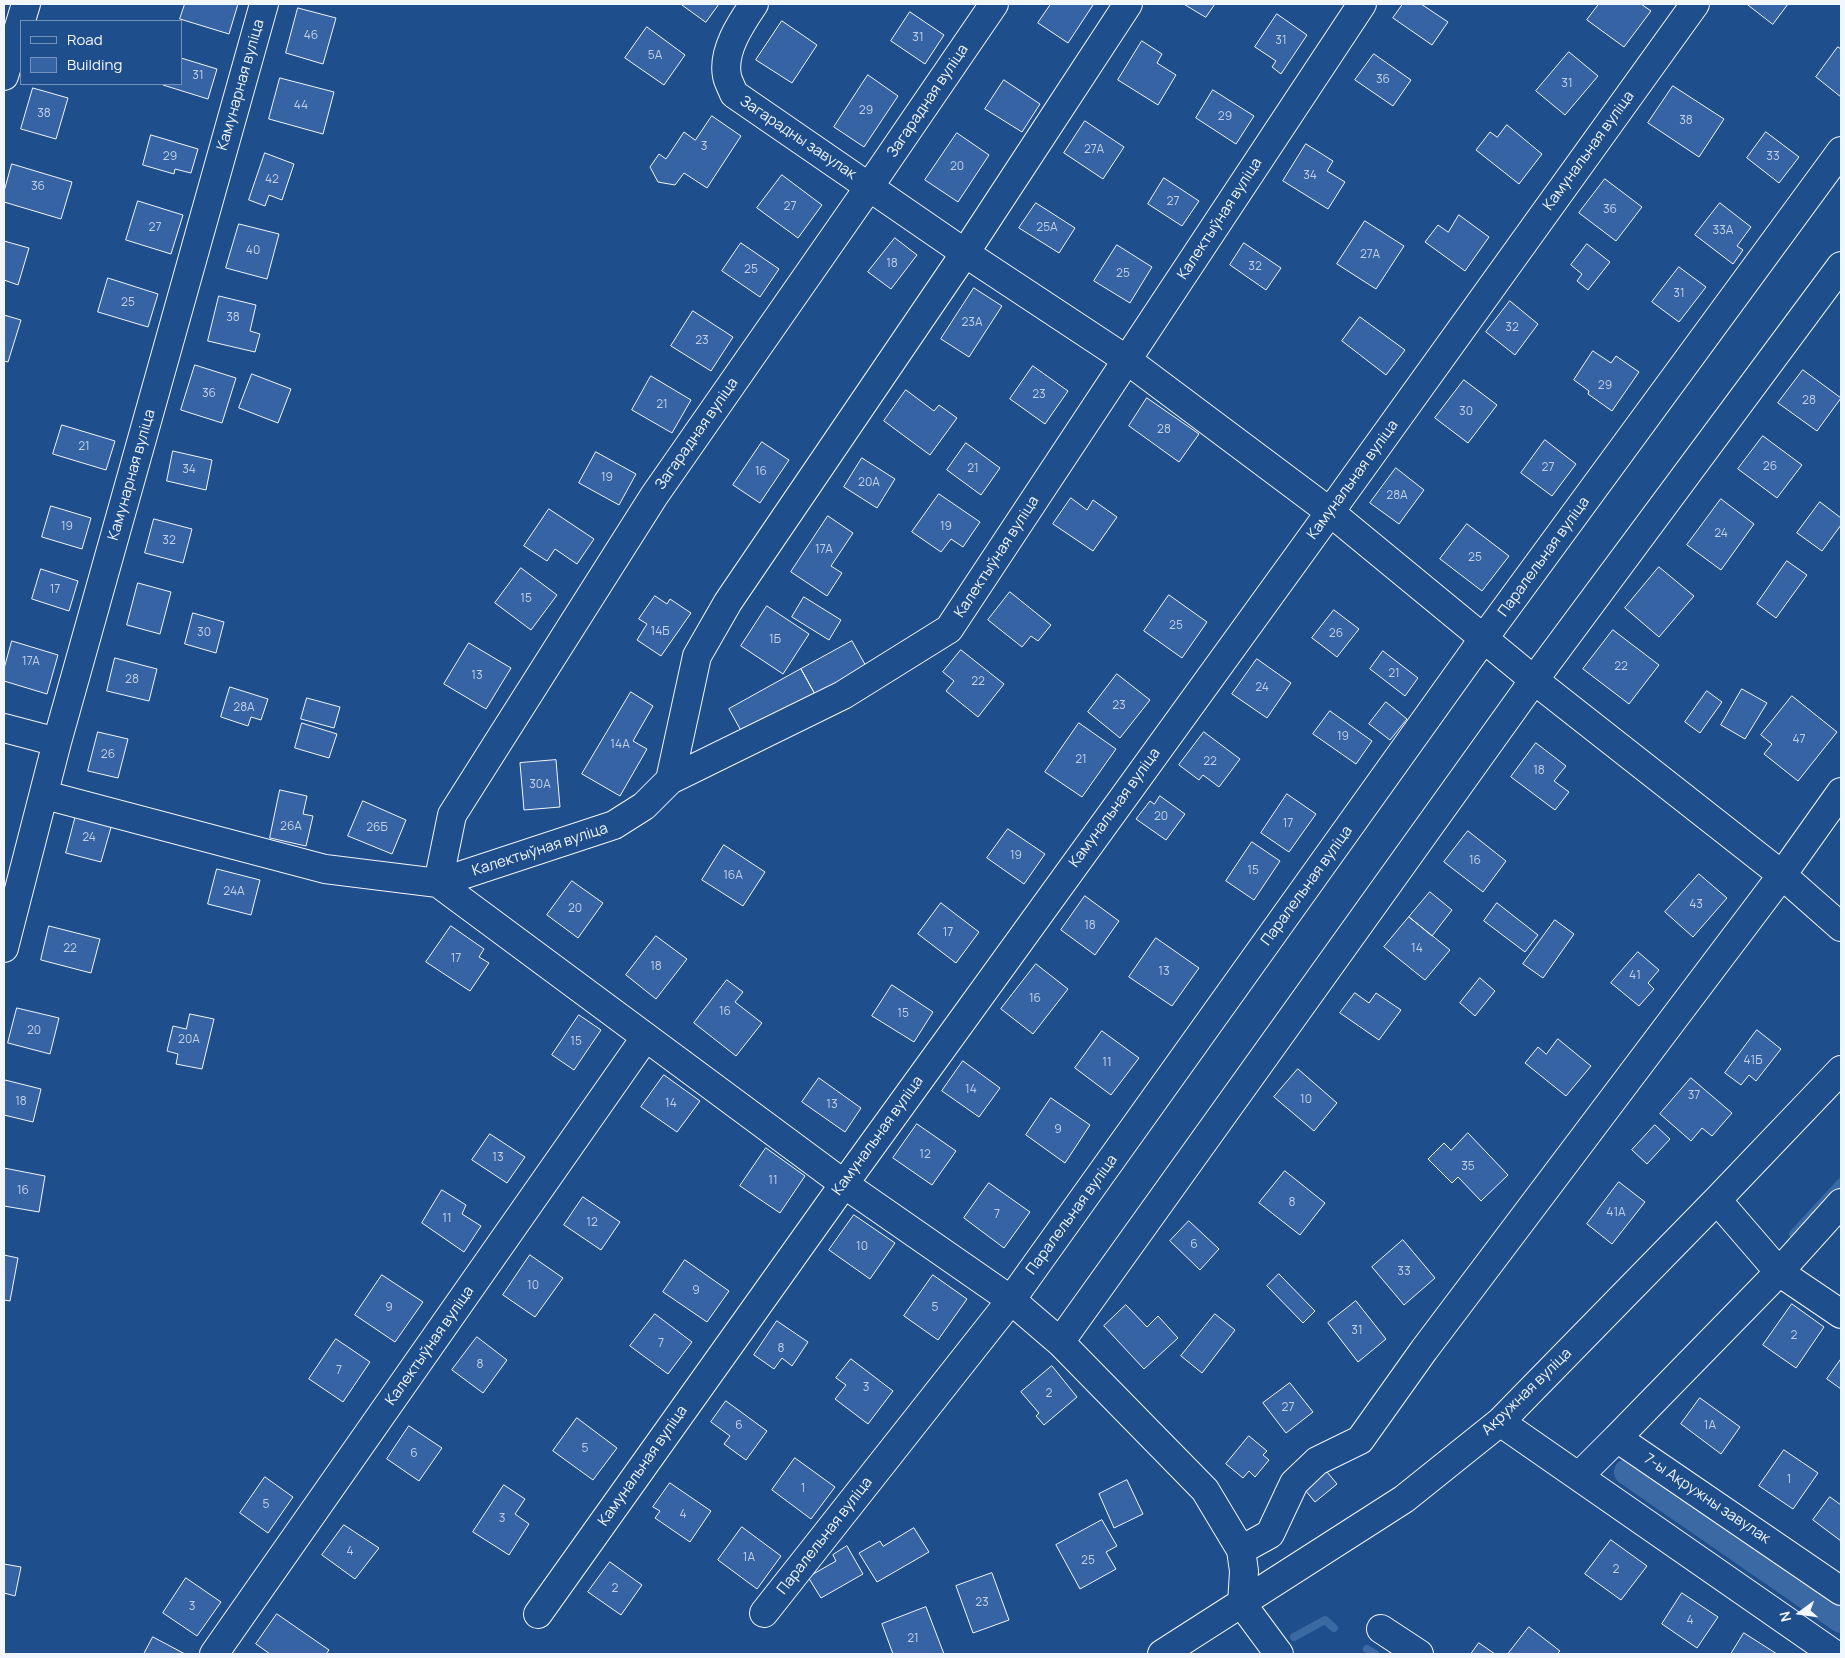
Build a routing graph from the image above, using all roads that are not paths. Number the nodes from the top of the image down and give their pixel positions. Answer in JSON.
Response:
{"nodes":[{"id":1,"x":26,"y":4,"type":"edge"},
{"id":2,"x":264,"y":4,"type":"edge"},
{"id":3,"x":754,"y":4,"type":"edge"},
{"id":4,"x":994,"y":4,"type":"edge"},
{"id":5,"x":1128,"y":4,"type":"edge"},
{"id":6,"x":1362,"y":4,"type":"edge"},
{"id":7,"x":1694,"y":4,"type":"edge"},
{"id":8,"x":21,"y":20,"type":"edge"},
{"id":9,"x":20,"y":24,"type":"edge"},
{"id":10,"x":4,"y":76,"type":"edge"},
{"id":11,"x":1841,"y":151,"type":"edge"},
{"id":12,"x":869,"y":187,"type":"junction"},
{"id":13,"x":965,"y":254,"type":"junction"},
{"id":14,"x":1841,"y":266,"type":"edge"},
{"id":15,"x":1127,"y":360,"type":"junction"},
{"id":16,"x":1330,"y":512,"type":"junction"},
{"id":17,"x":1484,"y":638,"type":"junction"},
{"id":18,"x":1534,"y":680,"type":"junction"},
{"id":19,"x":4,"y":728,"type":"edge"},
{"id":20,"x":57,"y":742,"type":"junction"},
{"id":21,"x":670,"y":780,"type":"junction"},
{"id":22,"x":1841,"y":792,"type":"edge"},
{"id":23,"x":44,"y":795,"type":"junction"},
{"id":24,"x":1782,"y":875,"type":"junction"},
{"id":25,"x":438,"y":884,"type":"junction"},
{"id":26,"x":1841,"y":928,"type":"edge"},
{"id":27,"x":4,"y":948,"type":"edge"},
{"id":28,"x":645,"y":1038,"type":"junction"},
{"id":29,"x":1841,"y":1070,"type":"edge"},
{"id":30,"x":844,"y":1184,"type":"junction"},
{"id":31,"x":1717,"y":1200,"type":"junction"},
{"id":32,"x":1841,"y":1204,"type":"edge"},
{"id":33,"x":1779,"y":1272,"type":"junction"},
{"id":34,"x":1011,"y":1300,"type":"junction"},
{"id":35,"x":1841,"y":1314,"type":"edge"},
{"id":36,"x":1060,"y":1342,"type":"junction"},
{"id":37,"x":1500,"y":1422,"type":"junction"},
{"id":38,"x":1617,"y":1438,"type":"junction"},
{"id":39,"x":1579,"y":1476,"type":"junction"},
{"id":40,"x":1241,"y":1550,"type":"junction"},
{"id":41,"x":1841,"y":1591,"type":"edge"},
{"id":42,"x":1242,"y":1604,"type":"junction"},
{"id":43,"x":764,"y":1613,"type":"dead end"},
{"id":44,"x":538,"y":1614,"type":"dead end"},
{"id":45,"x":1381,"y":1629,"type":"dead end"},
{"id":46,"x":214,"y":1654,"type":"edge"},
{"id":47,"x":1162,"y":1654,"type":"edge"},
{"id":48,"x":1279,"y":1654,"type":"edge"},
{"id":49,"x":1419,"y":1654,"type":"edge"},
{"id":50,"x":1834,"y":1654,"type":"edge"}],
"edges":[{"from":1,"to":8,"type":"street"},
{"from":2,"to":20,"type":"street","name":"Камунарная вуліца"},
{"from":3,"to":12,"type":"street","name":"Загарадны завулак"},
{"from":4,"to":12,"type":"street","name":"Загарадная вуліца"},
{"from":5,"to":13,"type":"street"},
{"from":6,"to":15,"type":"street","name":"Калектыўная вуліца"},
{"from":7,"to":16,"type":"street","name":"Камунальная вуліца"},
{"from":9,"to":10,"type":"street"},
{"from":11,"to":17,"type":"street","name":"Паралельная вуліца"},
{"from":12,"to":13,"type":"street","name":"Загарадны завулак"},
{"from":12,"to":25,"type":"street","name":"Загарадная вуліца"},
{"from":13,"to":15,"type":"street","name":"Загарадны завулак"},
{"from":13,"to":21,"type":"street"},
{"from":14,"to":18,"type":"street"},
{"from":15,"to":16,"type":"street","name":"Загарадны завулак"},
{"from":15,"to":21,"type":"street","name":"Калектыўная вуліца"},
{"from":16,"to":17,"type":"street","name":"Загарадны завулак"},
{"from":16,"to":30,"type":"street","name":"Камунальная вуліца"},
{"from":17,"to":18,"type":"street","name":"Загарадны завулак"},
{"from":17,"to":34,"type":"street","name":"Паралельная вуліца"},
{"from":18,"to":24,"type":"street","name":"Загарадны завулак"},
{"from":18,"to":36,"type":"street"},
{"from":19,"to":20,"type":"street"},
{"from":20,"to":23,"type":"street","name":"Камунарная вуліца"},
{"from":21,"to":25,"type":"street","name":"Калектыўная вуліца"},
{"from":22,"to":24,"type":"street"},
{"from":23,"to":25,"type":"street"},
{"from":23,"to":27,"type":"street","name":"Камунарная вуліца"},
{"from":24,"to":26,"type":"street","name":"Загарадны завулак"},
{"from":24,"to":40,"type":"street"},
{"from":25,"to":28,"type":"street"},
{"from":28,"to":30,"type":"street"},
{"from":28,"to":46,"type":"street","name":"Калектыўная вуліца"},
{"from":29,"to":31,"type":"street","name":"Акружная вуліца"},
{"from":30,"to":34,"type":"street"},
{"from":30,"to":44,"type":"street","name":"Камунальная вуліца"},
{"from":31,"to":33,"type":"street"},
{"from":31,"to":37,"type":"street","name":"Акружная вуліца"},
{"from":32,"to":33,"type":"street"},
{"from":33,"to":35,"type":"street"},
{"from":33,"to":38,"type":"street"},
{"from":34,"to":36,"type":"street"},
{"from":34,"to":43,"type":"street","name":"Паралельная вуліца"},
{"from":36,"to":40,"type":"street"},
{"from":37,"to":39,"type":"street"},
{"from":37,"to":42,"type":"street","name":"Акружная вуліца"},
{"from":38,"to":39,"type":"street"},
{"from":38,"to":41,"type":"street","name":"7-ы Акружны завулак"},
{"from":39,"to":50,"type":"street"},
{"from":40,"to":42,"type":"street"},
{"from":42,"to":47,"type":"street","name":"Акружная вуліца"},
{"from":42,"to":48,"type":"street"},
{"from":45,"to":49,"type":"street"}]}
